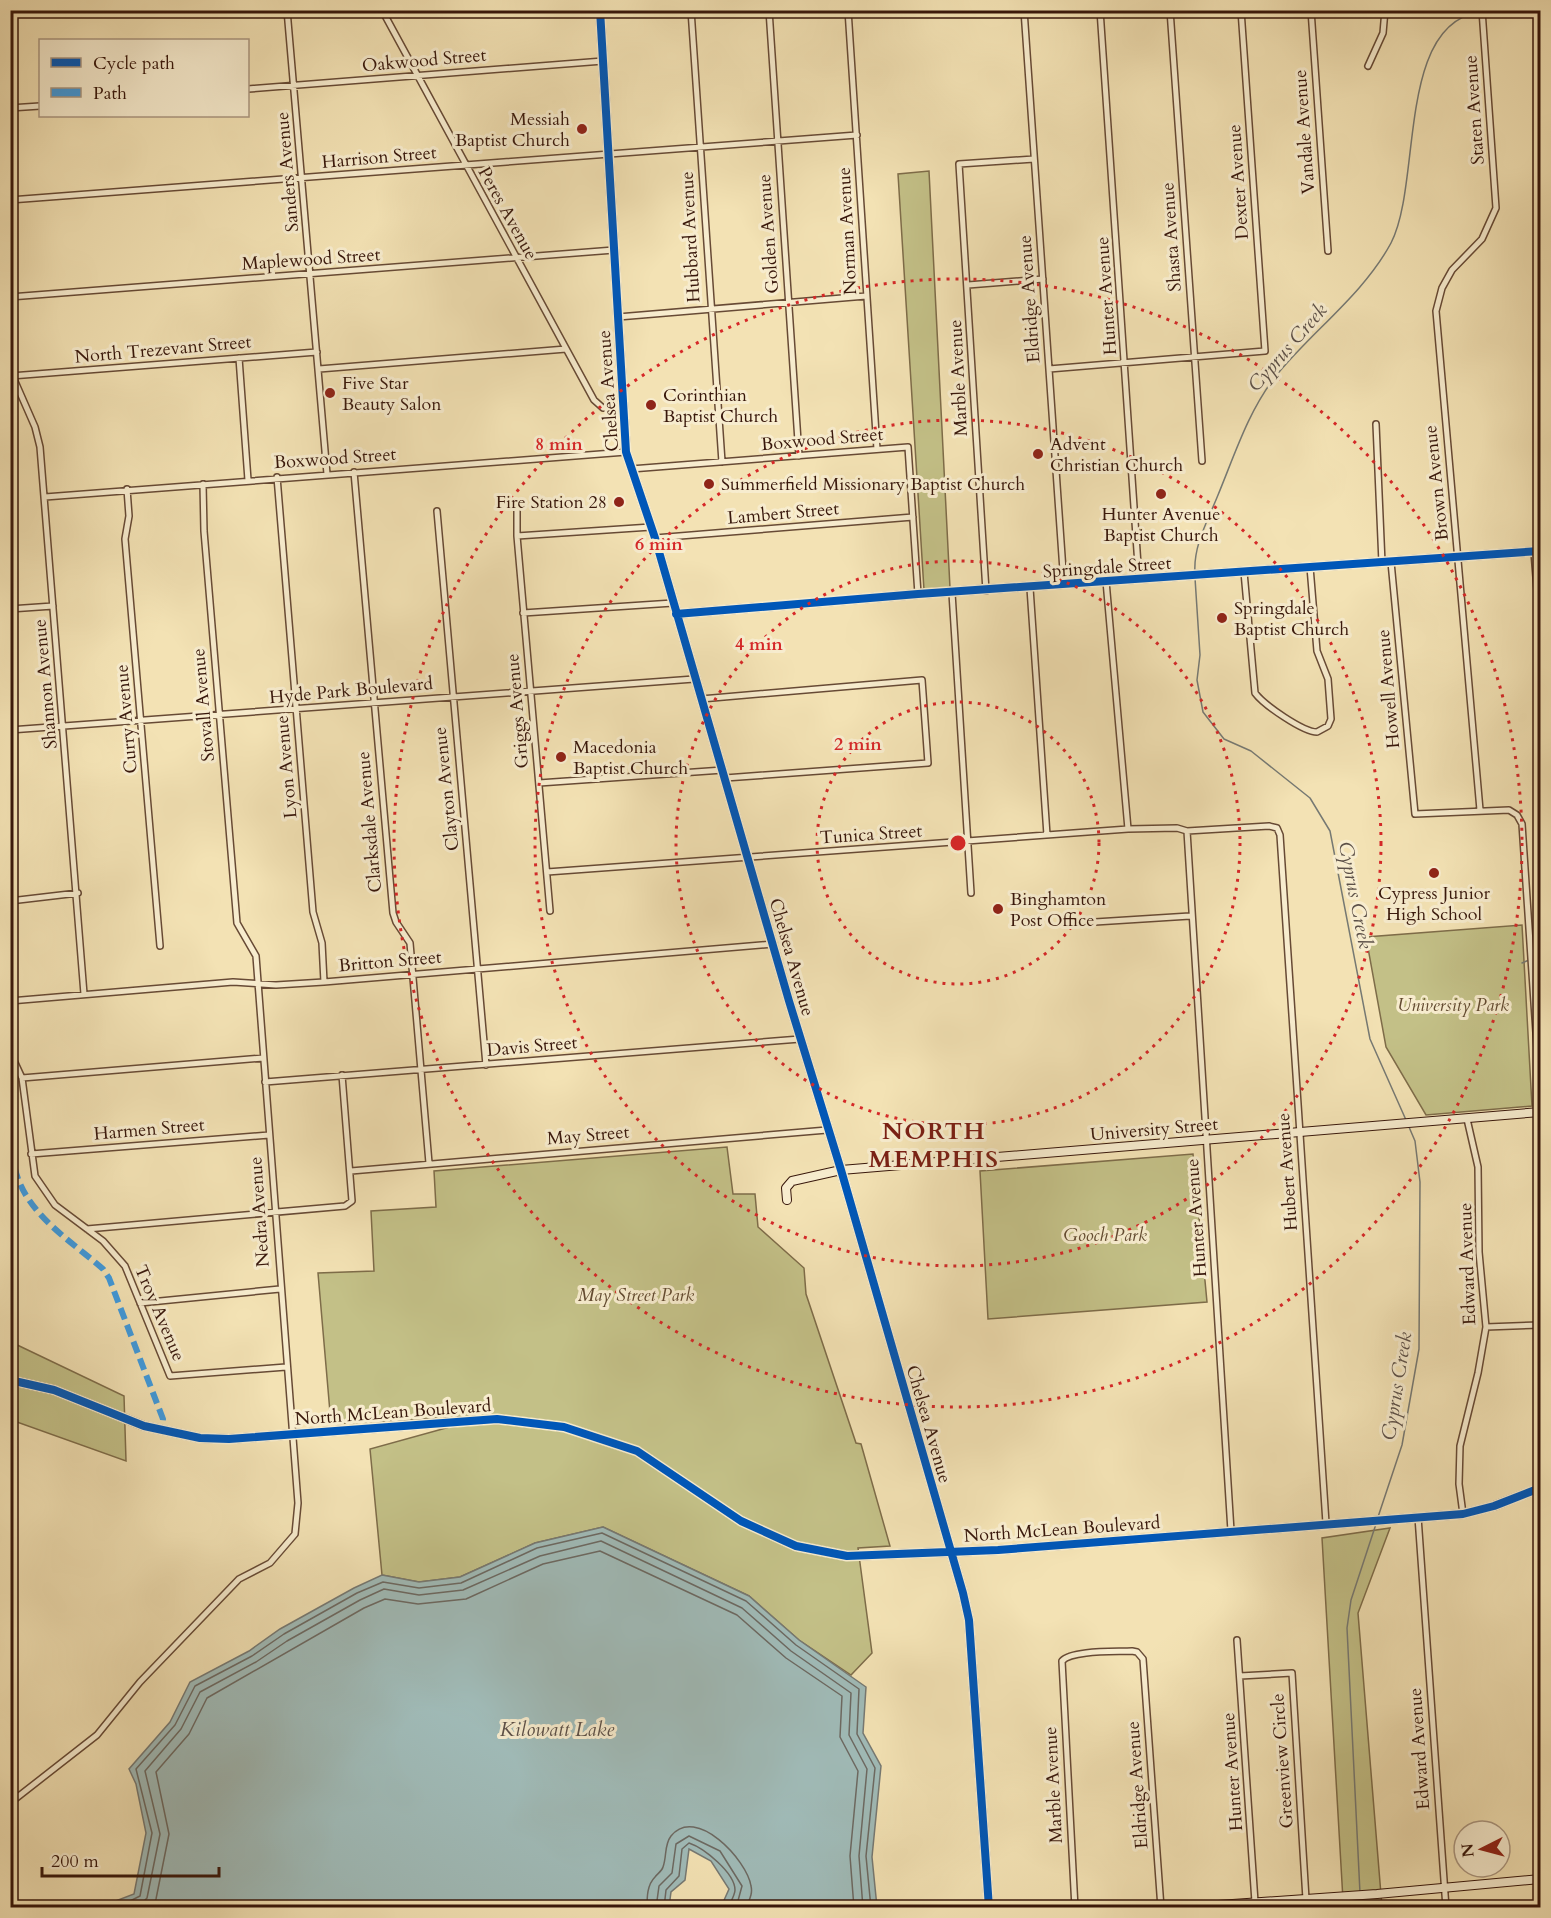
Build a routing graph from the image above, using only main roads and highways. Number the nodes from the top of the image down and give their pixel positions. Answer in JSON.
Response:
{"nodes":[{"id":1,"x":600,"y":10,"type":"edge"},
{"id":2,"x":1537,"y":552,"type":"edge"},
{"id":3,"x":676,"y":614,"type":"junction"},
{"id":4,"x":1540,"y":1112,"type":"edge"},
{"id":5,"x":842,"y":1170,"type":"junction"},
{"id":6,"x":787,"y":1200,"type":"dead end"},
{"id":7,"x":10,"y":1380,"type":"edge"},
{"id":8,"x":1540,"y":1489,"type":"edge"},
{"id":9,"x":951,"y":1552,"type":"junction"},
{"id":10,"x":1540,"y":1879,"type":"edge"},
{"id":11,"x":989,"y":1908,"type":"edge"},
{"id":12,"x":1175,"y":1908,"type":"edge"}],
"edges":[{"from":1,"to":3,"type":"main road","name":"Chelsea Avenue"},
{"from":2,"to":3,"type":"main road","name":"Springdale Street"},
{"from":3,"to":5,"type":"main road","name":"Chelsea Avenue"},
{"from":4,"to":5,"type":"main road","name":"University Street"},
{"from":5,"to":6,"type":"main road","name":"University Street"},
{"from":5,"to":9,"type":"main road","name":"Chelsea Avenue"},
{"from":7,"to":9,"type":"main road","name":"North McLean Boulevard"},
{"from":8,"to":9,"type":"main road","name":"North McLean Boulevard"},
{"from":9,"to":11,"type":"main road","name":"Chelsea Avenue"},
{"from":10,"to":12,"type":"main road"}]}
